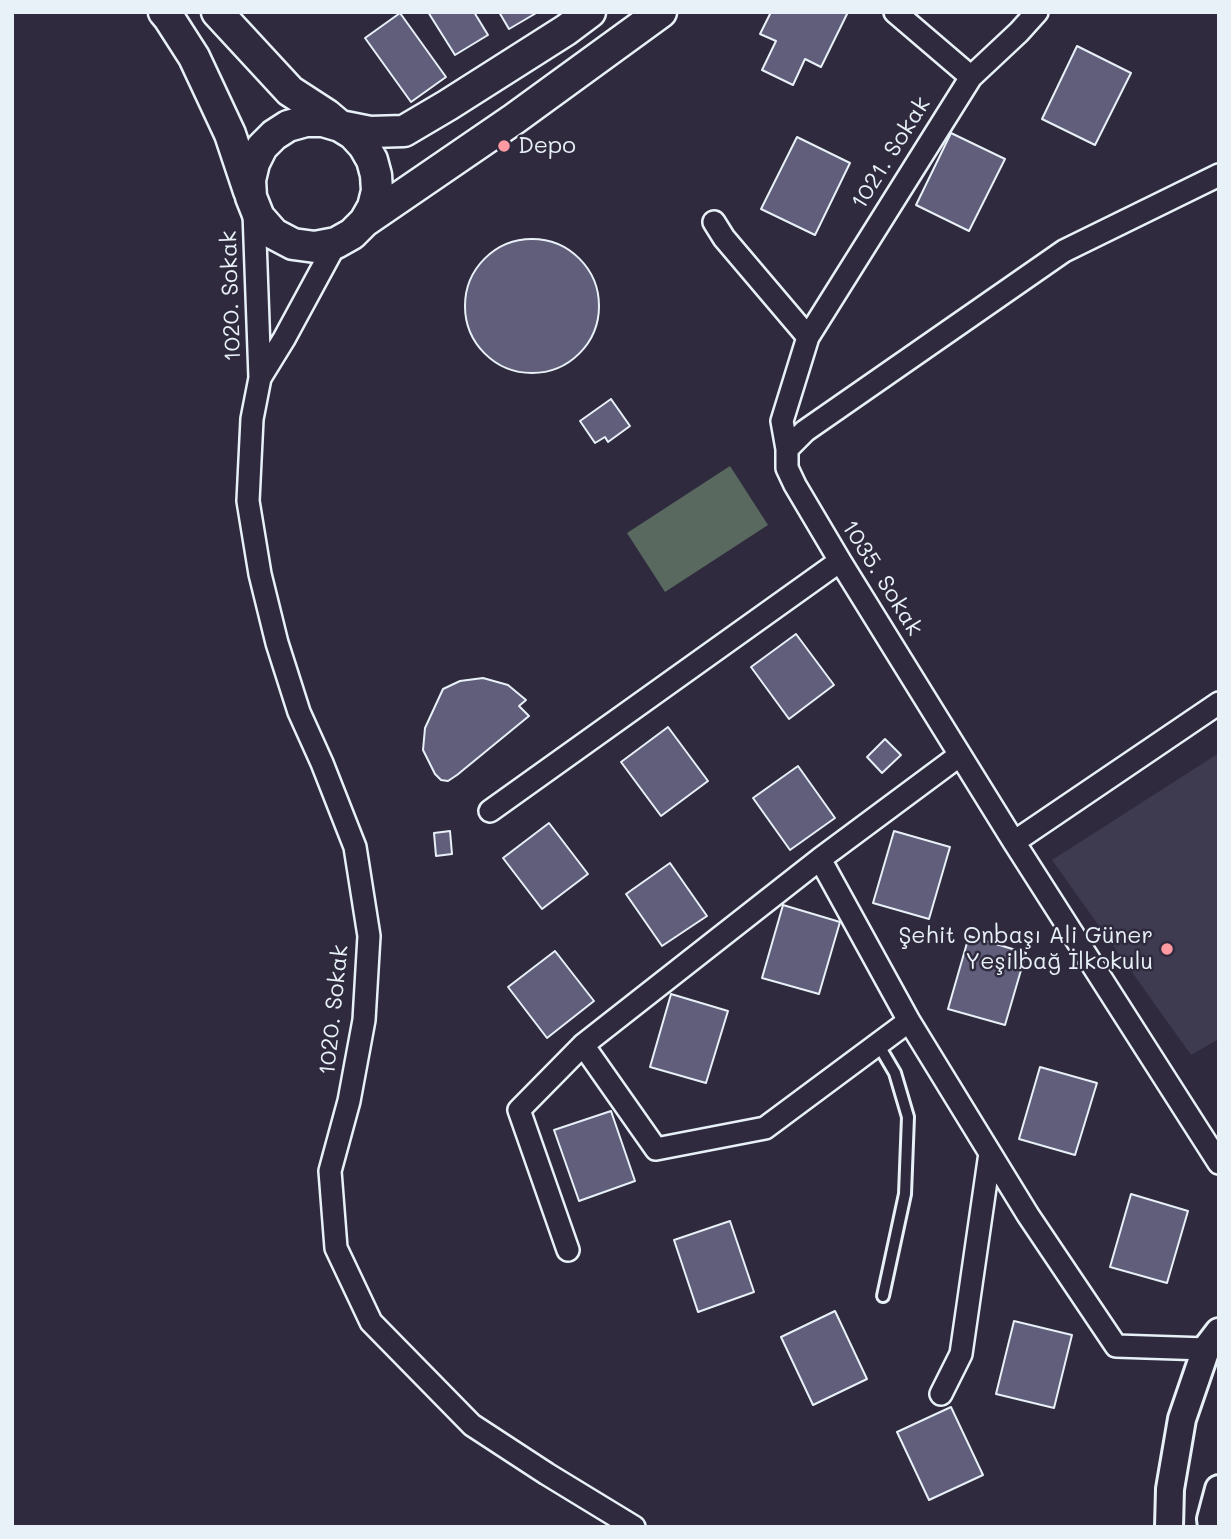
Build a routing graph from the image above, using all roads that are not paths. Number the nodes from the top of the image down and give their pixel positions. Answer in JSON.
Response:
{"nodes":[{"id":1,"x":164,"y":12,"type":"edge"},
{"id":2,"x":217,"y":12,"type":"edge"},
{"id":3,"x":590,"y":12,"type":"edge"},
{"id":4,"x":661,"y":12,"type":"edge"},
{"id":5,"x":895,"y":12,"type":"edge"},
{"id":6,"x":1037,"y":12,"type":"edge"},
{"id":7,"x":971,"y":77,"type":"junction"},
{"id":8,"x":340,"y":126,"type":"junction"},
{"id":9,"x":1219,"y":174,"type":"edge"},
{"id":10,"x":253,"y":204,"type":"junction"},
{"id":11,"x":365,"y":221,"type":"junction"},
{"id":12,"x":714,"y":222,"type":"dead end"},
{"id":13,"x":336,"y":243,"type":"junction"},
{"id":14,"x":808,"y":337,"type":"junction"},
{"id":15,"x":260,"y":378,"type":"junction"},
{"id":16,"x":787,"y":449,"type":"junction"},
{"id":17,"x":840,"y":561,"type":"junction"},
{"id":18,"x":1219,"y":703,"type":"edge"},
{"id":19,"x":960,"y":755,"type":"junction"},
{"id":20,"x":490,"y":811,"type":"dead end"},
{"id":21,"x":1014,"y":842,"type":"junction"},
{"id":22,"x":820,"y":859,"type":"junction"},
{"id":23,"x":909,"y":1021,"type":"junction"},
{"id":24,"x":583,"y":1045,"type":"junction"},
{"id":25,"x":877,"y":1045,"type":"junction"},
{"id":26,"x":990,"y":1153,"type":"junction"},
{"id":27,"x":1219,"y":1163,"type":"edge"},
{"id":28,"x":568,"y":1250,"type":"dead end"},
{"id":29,"x":883,"y":1296,"type":"dead end"},
{"id":30,"x":1212,"y":1341,"type":"edge"},
{"id":31,"x":941,"y":1394,"type":"dead end"},
{"id":32,"x":1219,"y":1489,"type":"edge"},
{"id":33,"x":634,"y":1527,"type":"edge"},
{"id":34,"x":1169,"y":1527,"type":"edge"},
{"id":35,"x":1212,"y":1527,"type":"edge"}],
"edges":[{"from":1,"to":10,"type":"main road"},
{"from":2,"to":8,"type":"main road"},
{"from":3,"to":8,"type":"main road"},
{"from":4,"to":11,"type":"main road"},
{"from":5,"to":7,"type":"street"},
{"from":6,"to":7,"type":"street","name":"1021. Sokak"},
{"from":7,"to":14,"type":"street","name":"1021. Sokak"},
{"from":8,"to":10,"type":"main road"},
{"from":8,"to":11,"type":"main road"},
{"from":9,"to":16,"type":"street"},
{"from":10,"to":13,"type":"main road"},
{"from":10,"to":15,"type":"street","name":"1020. Sokak"},
{"from":11,"to":13,"type":"main road"},
{"from":12,"to":14,"type":"street"},
{"from":13,"to":15,"type":"street","name":"1020. Sokak"},
{"from":14,"to":16,"type":"street","name":"1021. Sokak"},
{"from":15,"to":33,"type":"street","name":"1020. Sokak"},
{"from":16,"to":17,"type":"street","name":"1035. Sokak"},
{"from":17,"to":19,"type":"street","name":"1035. Sokak"},
{"from":17,"to":20,"type":"street"},
{"from":18,"to":21,"type":"street"},
{"from":19,"to":21,"type":"street","name":"1035. Sokak"},
{"from":19,"to":22,"type":"street"},
{"from":21,"to":27,"type":"street","name":"1035. Sokak"},
{"from":22,"to":23,"type":"street"},
{"from":22,"to":24,"type":"street"},
{"from":23,"to":25,"type":"street"},
{"from":23,"to":26,"type":"street"},
{"from":24,"to":25,"type":"street"},
{"from":24,"to":28,"type":"street"},
{"from":25,"to":29,"type":"lane"},
{"from":26,"to":30,"type":"street"},
{"from":26,"to":31,"type":"street"},
{"from":30,"to":34,"type":"street"},
{"from":32,"to":35,"type":"street"}]}
